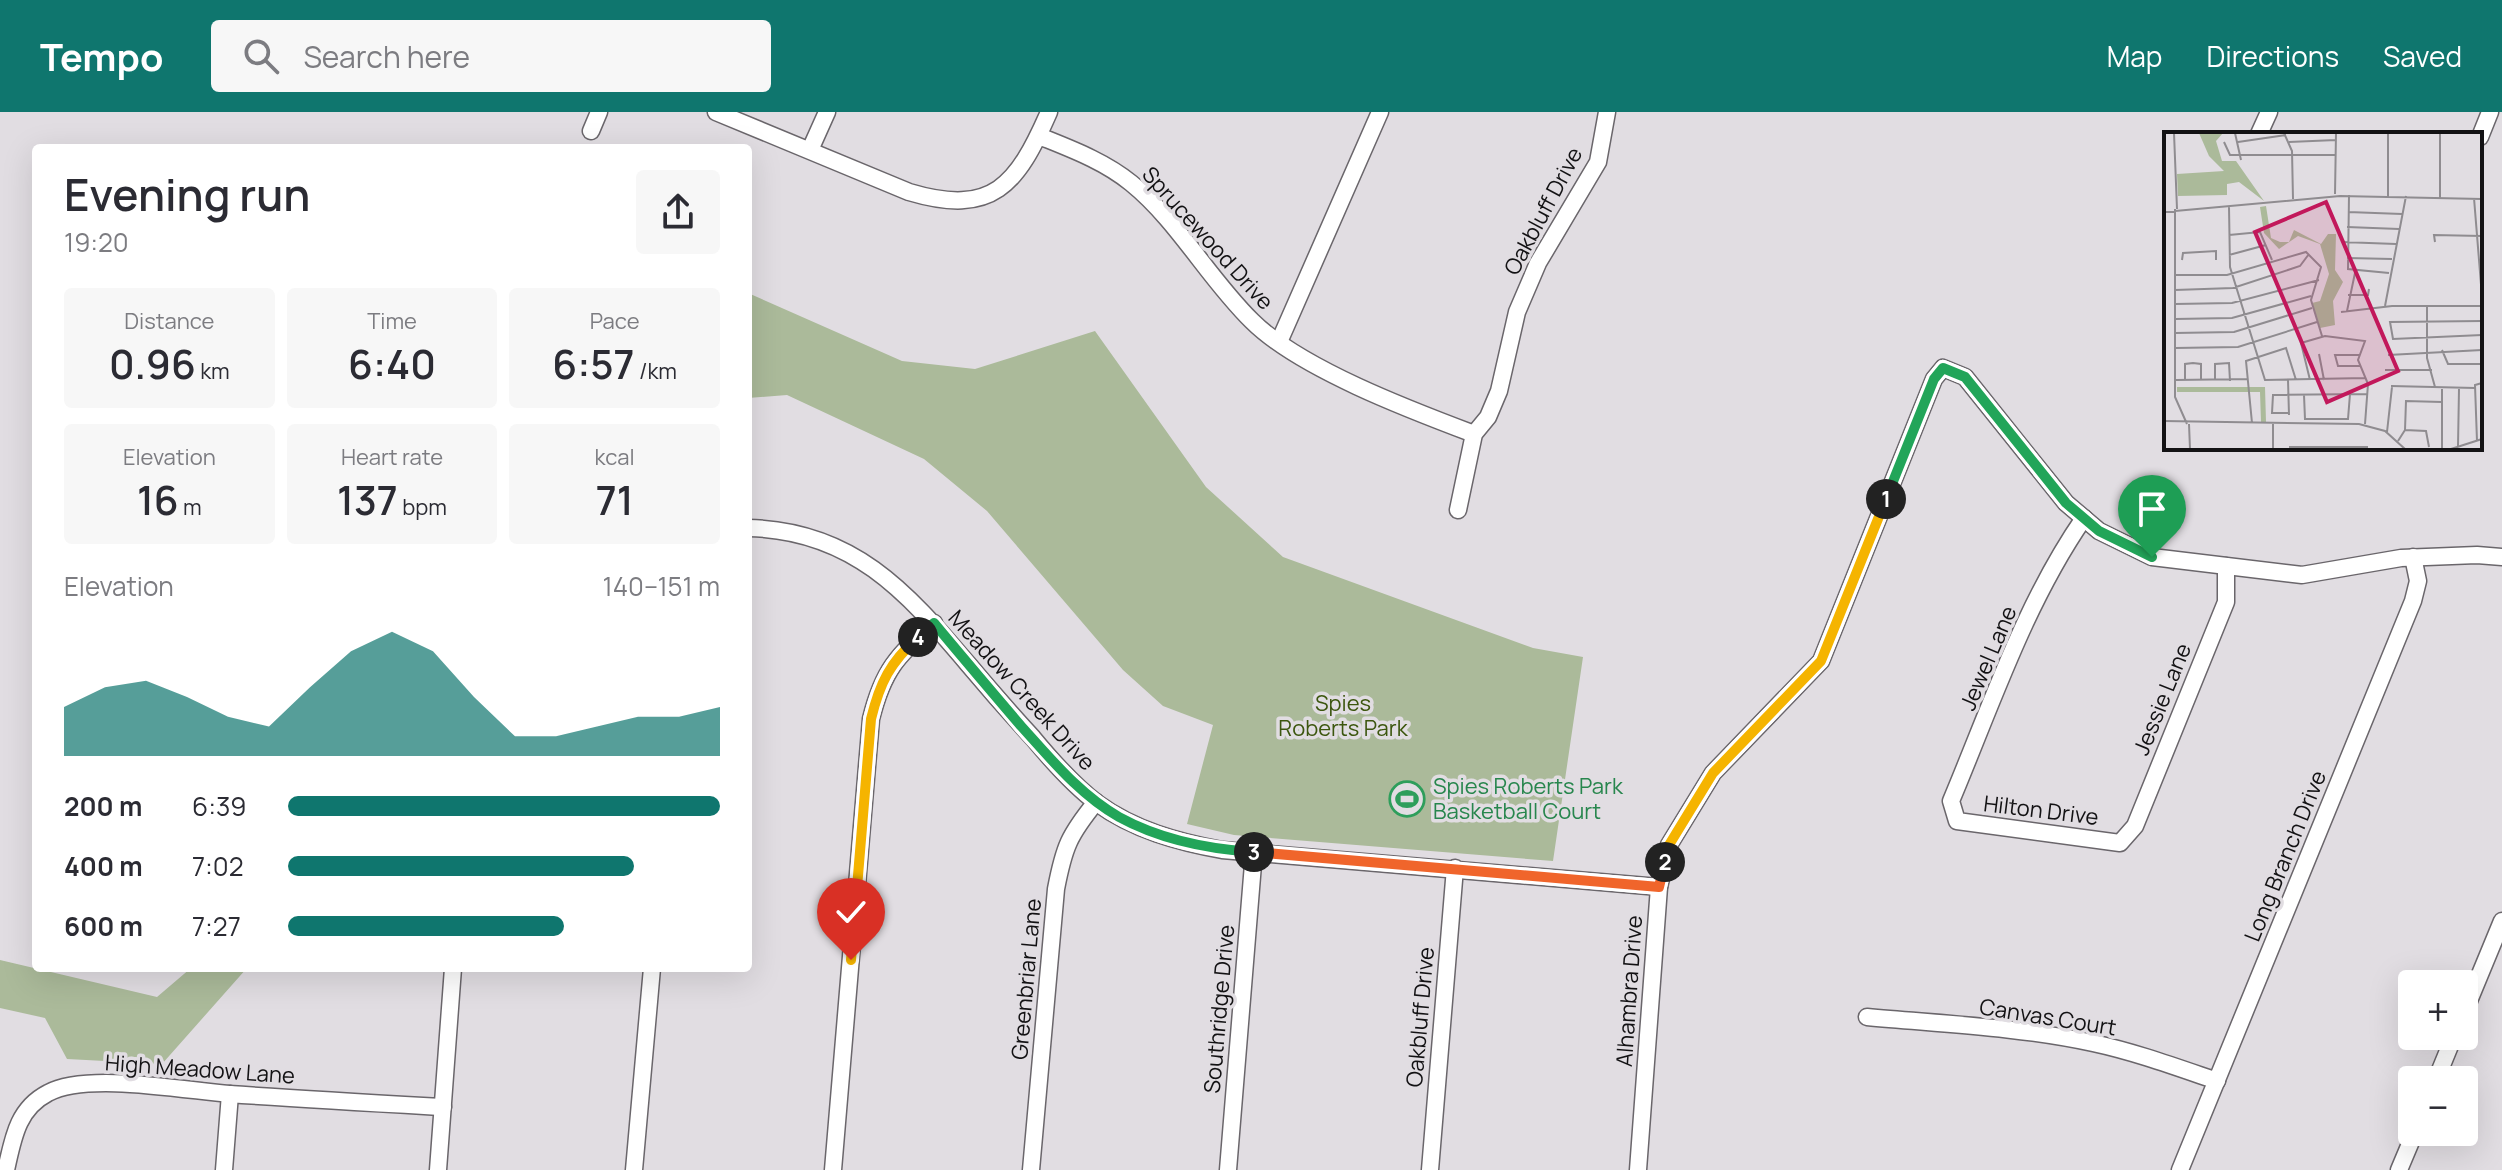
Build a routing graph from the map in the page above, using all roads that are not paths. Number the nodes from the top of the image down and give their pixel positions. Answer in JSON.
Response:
{"nodes":[{"id":1,"x":599,"y":112,"type":"edge"},
{"id":2,"x":716,"y":112,"type":"edge"},
{"id":3,"x":827,"y":112,"type":"edge"},
{"id":4,"x":1049,"y":112,"type":"edge"},
{"id":5,"x":1380,"y":112,"type":"edge"},
{"id":6,"x":1607,"y":112,"type":"edge"},
{"id":7,"x":2269,"y":112,"type":"edge"},
{"id":8,"x":2490,"y":112,"type":"edge"},
{"id":9,"x":591,"y":131,"type":"dead end"},
{"id":10,"x":2260,"y":132,"type":"edge"},
{"id":11,"x":2482,"y":132,"type":"edge"},
{"id":12,"x":1039,"y":136,"type":"junction"},
{"id":13,"x":810,"y":150,"type":"junction"},
{"id":14,"x":1279,"y":342,"type":"junction"},
{"id":15,"x":1474,"y":434,"type":"junction"},
{"id":16,"x":1458,"y":510,"type":"dead end"},
{"id":17,"x":2084,"y":518,"type":"junction"},
{"id":18,"x":752,"y":528,"type":"edge"},
{"id":19,"x":2413,"y":557,"type":"junction"},
{"id":20,"x":2502,"y":557,"type":"edge"},
{"id":21,"x":2226,"y":566,"type":"junction"},
{"id":22,"x":934,"y":623,"type":"junction"},
{"id":23,"x":1096,"y":802,"type":"junction"},
{"id":24,"x":1957,"y":821,"type":"joint"},
{"id":25,"x":2120,"y":843,"type":"joint"},
{"id":26,"x":1254,"y":852,"type":"junction"},
{"id":27,"x":1455,"y":868,"type":"junction"},
{"id":28,"x":1659,"y":887,"type":"junction"},
{"id":29,"x":2502,"y":921,"type":"edge"},
{"id":30,"x":453,"y":972,"type":"edge"},
{"id":31,"x":652,"y":972,"type":"edge"},
{"id":32,"x":2478,"y":979,"type":"edge"},
{"id":33,"x":1867,"y":1017,"type":"dead end"},
{"id":34,"x":2217,"y":1081,"type":"junction"},
{"id":35,"x":230,"y":1094,"type":"junction"},
{"id":36,"x":443,"y":1107,"type":"junction"},
{"id":37,"x":2409,"y":1146,"type":"edge"},
{"id":38,"x":6,"y":1170,"type":"edge"},
{"id":39,"x":224,"y":1170,"type":"edge"},
{"id":40,"x":438,"y":1170,"type":"edge"},
{"id":41,"x":634,"y":1170,"type":"edge"},
{"id":42,"x":833,"y":1170,"type":"edge"},
{"id":43,"x":1031,"y":1170,"type":"edge"},
{"id":44,"x":1228,"y":1170,"type":"edge"},
{"id":45,"x":1430,"y":1170,"type":"edge"},
{"id":46,"x":1638,"y":1170,"type":"edge"},
{"id":47,"x":2180,"y":1170,"type":"edge"},
{"id":48,"x":2399,"y":1170,"type":"edge"}],
"edges":[{"from":1,"to":9,"type":"street"},
{"from":2,"to":13,"type":"street"},
{"from":3,"to":13,"type":"street"},
{"from":4,"to":12,"type":"street"},
{"from":5,"to":14,"type":"street"},
{"from":6,"to":15,"type":"street","name":"Oakbluff Drive"},
{"from":7,"to":10,"type":"street"},
{"from":8,"to":11,"type":"street"},
{"from":12,"to":13,"type":"street"},
{"from":12,"to":14,"type":"street","name":"Sprucewood Drive"},
{"from":14,"to":15,"type":"street","name":"Sprucewood Drive"},
{"from":15,"to":16,"type":"street","name":"Oakbluff Drive"},
{"from":17,"to":21,"type":"street"},
{"from":17,"to":24,"type":"street","name":"Jewel Lane"},
{"from":17,"to":28,"type":"street","name":"Alhambra Drive"},
{"from":18,"to":22,"type":"street","name":"Meadow Creek Drive"},
{"from":19,"to":20,"type":"street"},
{"from":19,"to":21,"type":"street"},
{"from":19,"to":34,"type":"street","name":"Long Branch Drive"},
{"from":21,"to":25,"type":"street","name":"Jessie Lane"},
{"from":22,"to":23,"type":"street","name":"Meadow Creek Drive"},
{"from":22,"to":42,"type":"street"},
{"from":23,"to":26,"type":"street","name":"Meadow Creek Drive"},
{"from":23,"to":43,"type":"street","name":"Greenbriar Lane"},
{"from":24,"to":25,"type":"street","name":"Hilton Drive"},
{"from":26,"to":27,"type":"street","name":"Meadow Creek Drive"},
{"from":26,"to":44,"type":"street","name":"Southridge Drive"},
{"from":27,"to":28,"type":"street","name":"Meadow Creek Drive"},
{"from":27,"to":45,"type":"street","name":"Oakbluff Drive"},
{"from":28,"to":46,"type":"street","name":"Alhambra Drive"},
{"from":29,"to":32,"type":"street"},
{"from":30,"to":36,"type":"street"},
{"from":31,"to":41,"type":"street"},
{"from":33,"to":34,"type":"street","name":"Canvas Court"},
{"from":34,"to":47,"type":"street","name":"Long Branch Drive"},
{"from":35,"to":36,"type":"street","name":"High Meadow Lane"},
{"from":35,"to":38,"type":"street","name":"High Meadow Lane"},
{"from":35,"to":39,"type":"street"},
{"from":36,"to":40,"type":"street"},
{"from":37,"to":48,"type":"street"}]}
